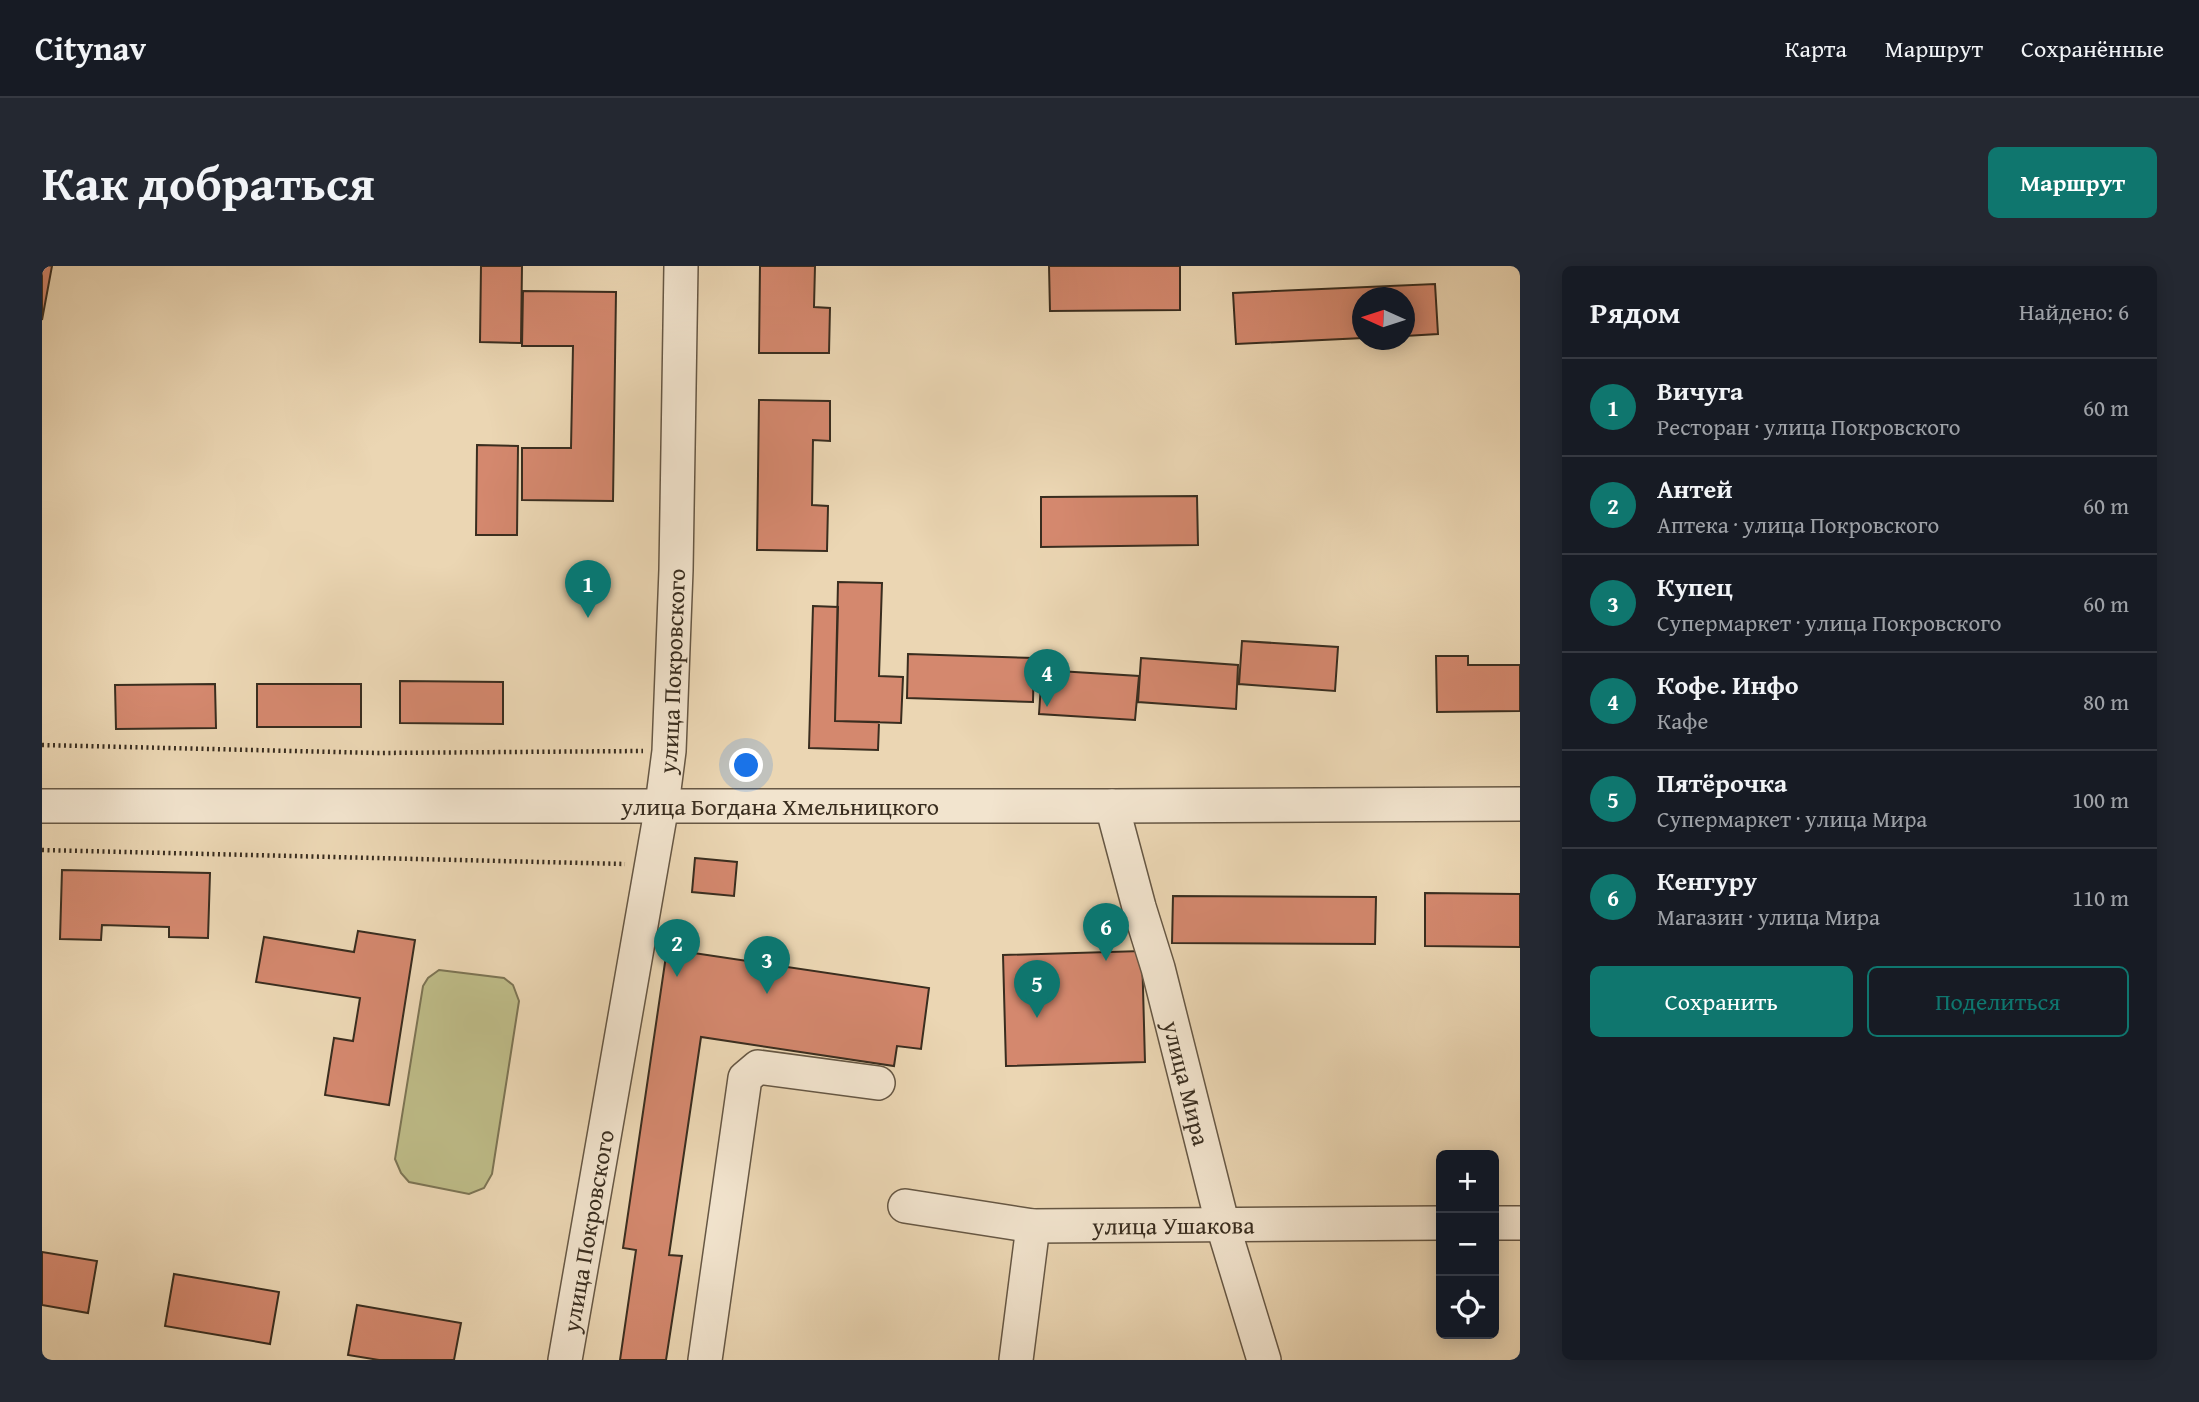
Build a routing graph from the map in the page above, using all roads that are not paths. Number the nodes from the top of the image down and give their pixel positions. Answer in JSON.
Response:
{"nodes":[{"id":1,"x":681,"y":266,"type":"edge"},
{"id":2,"x":1520,"y":804,"type":"edge"},
{"id":3,"x":42,"y":806,"type":"edge"},
{"id":4,"x":662,"y":806,"type":"junction"},
{"id":5,"x":1112,"y":806,"type":"junction"},
{"id":6,"x":878,"y":1083,"type":"dead end"},
{"id":7,"x":905,"y":1206,"type":"dead end"},
{"id":8,"x":1436,"y":1223,"type":"edge"},
{"id":9,"x":1499,"y":1223,"type":"edge"},
{"id":10,"x":1520,"y":1223,"type":"edge"},
{"id":11,"x":1033,"y":1226,"type":"junction"},
{"id":12,"x":1223,"y":1226,"type":"junction"},
{"id":13,"x":565,"y":1360,"type":"edge"},
{"id":14,"x":705,"y":1360,"type":"edge"},
{"id":15,"x":1016,"y":1360,"type":"edge"},
{"id":16,"x":1265,"y":1360,"type":"edge"}],
"edges":[{"from":1,"to":4,"type":"street","name":"улица Покровского"},
{"from":2,"to":5,"type":"street","name":"улица Богдана Хмельницкого"},
{"from":3,"to":4,"type":"street","name":"улица Богдана Хмельницкого"},
{"from":4,"to":5,"type":"street","name":"улица Богдана Хмельницкого"},
{"from":4,"to":13,"type":"street","name":"улица Покровского"},
{"from":5,"to":12,"type":"street","name":"улица Мира"},
{"from":6,"to":14,"type":"street"},
{"from":7,"to":11,"type":"street","name":"улица Ушакова"},
{"from":8,"to":12,"type":"street","name":"улица Ушакова"},
{"from":9,"to":10,"type":"street"},
{"from":11,"to":12,"type":"street","name":"улица Ушакова"},
{"from":11,"to":15,"type":"street"},
{"from":12,"to":16,"type":"street","name":"улица Мира"}]}
